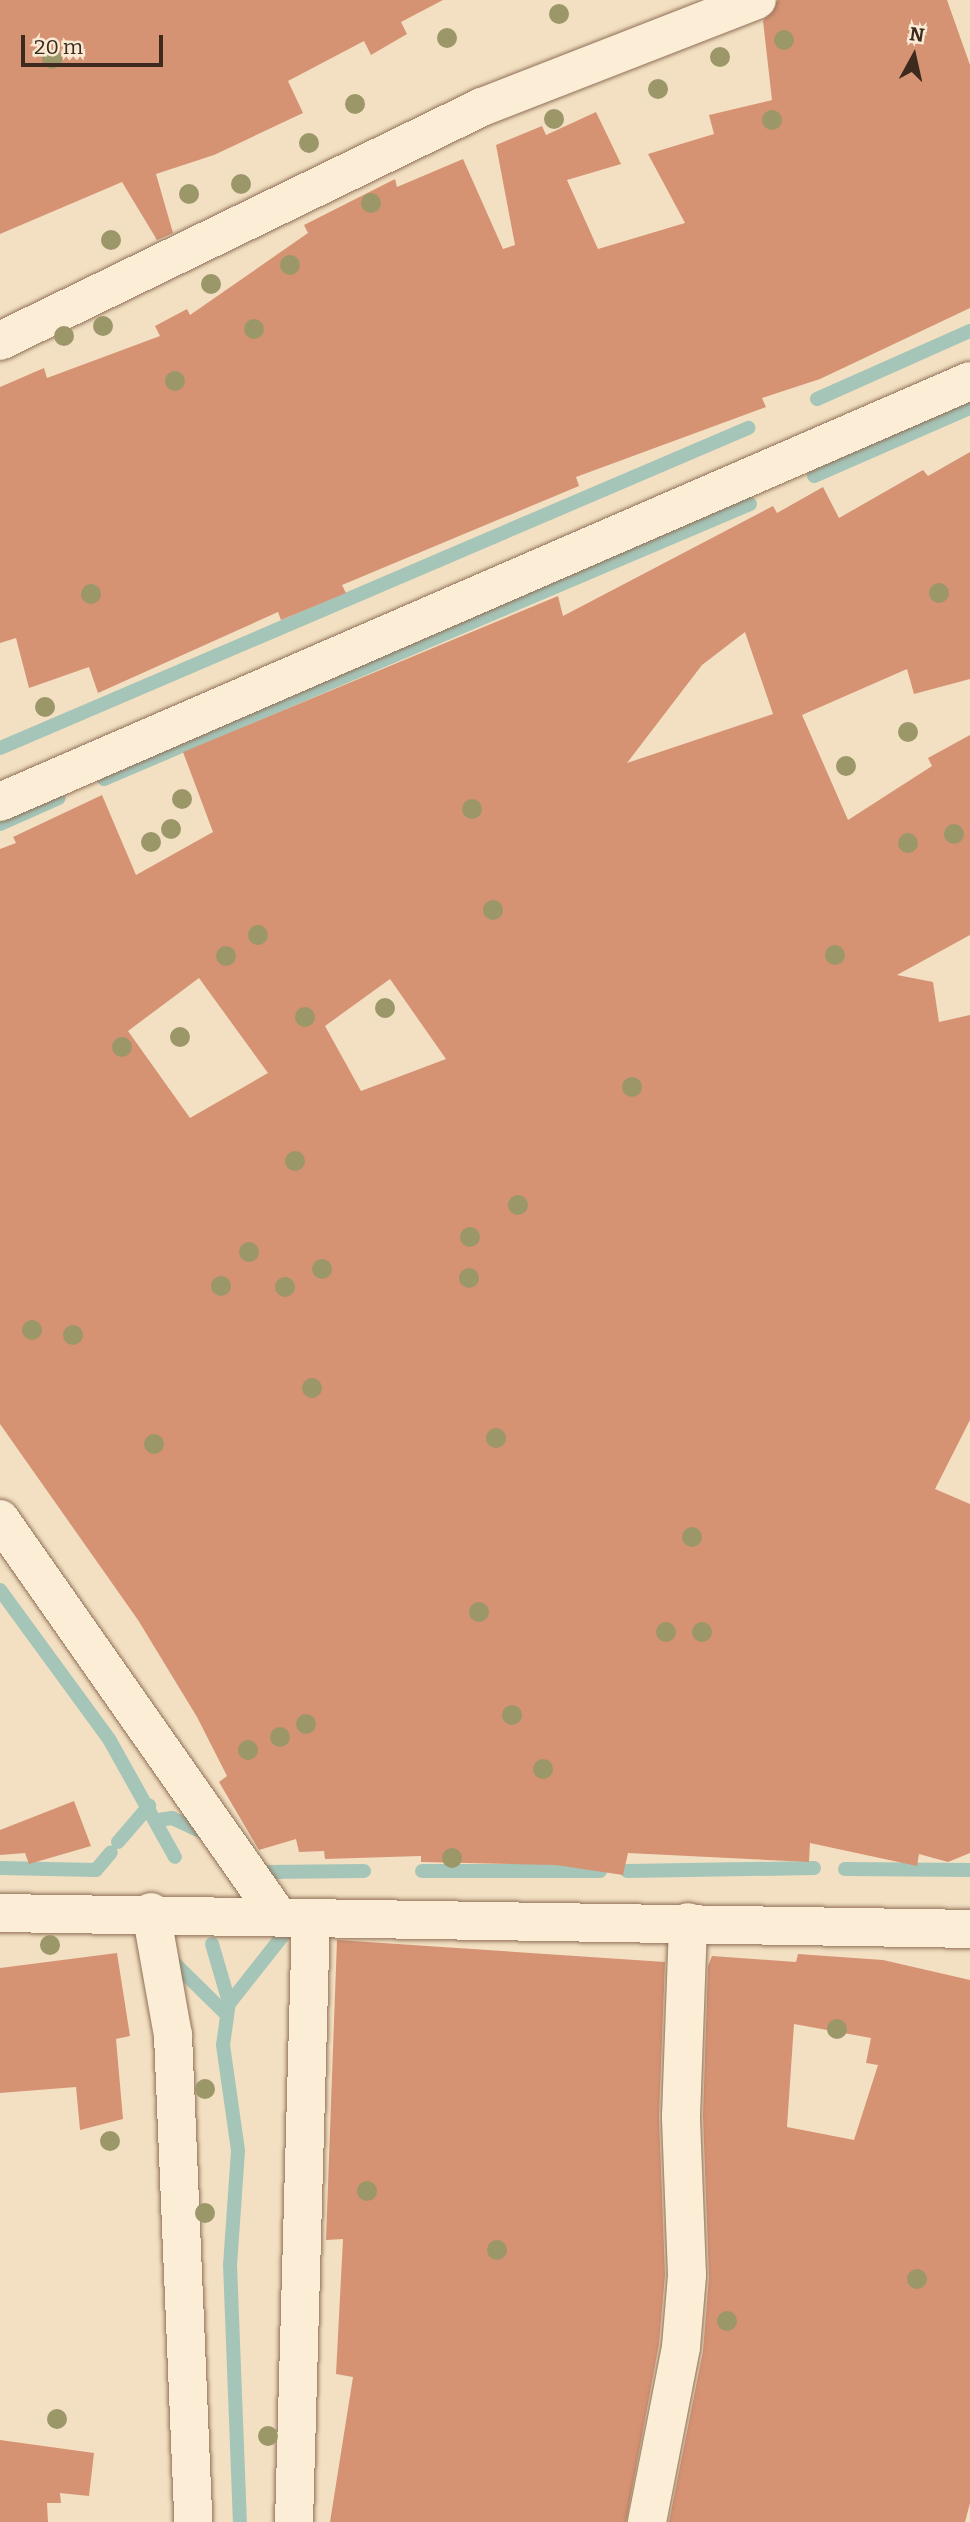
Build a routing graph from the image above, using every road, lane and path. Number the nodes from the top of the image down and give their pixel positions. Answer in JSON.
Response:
{"nodes":[{"id":1,"x":757,"y":0,"type":"edge"},
{"id":2,"x":0,"y":341,"type":"edge"},
{"id":3,"x":970,"y":381,"type":"edge"},
{"id":4,"x":0,"y":802,"type":"edge"},
{"id":5,"x":0,"y":1518,"type":"edge"},
{"id":6,"x":151,"y":1912,"type":"junction"},
{"id":7,"x":0,"y":1913,"type":"edge"},
{"id":8,"x":295,"y":1918,"type":"junction"},
{"id":9,"x":688,"y":1922,"type":"junction"},
{"id":10,"x":970,"y":1929,"type":"edge"},
{"id":11,"x":193,"y":2522,"type":"edge"},
{"id":12,"x":293,"y":2522,"type":"edge"},
{"id":13,"x":647,"y":2522,"type":"edge"}],
"edges":[{"from":1,"to":2,"type":"street"},
{"from":3,"to":4,"type":"street"},
{"from":5,"to":8,"type":"street"},
{"from":6,"to":7,"type":"street"},
{"from":6,"to":8,"type":"street"},
{"from":6,"to":11,"type":"street"},
{"from":8,"to":9,"type":"street"},
{"from":8,"to":12,"type":"street"},
{"from":9,"to":10,"type":"street"},
{"from":9,"to":13,"type":"street"}]}
